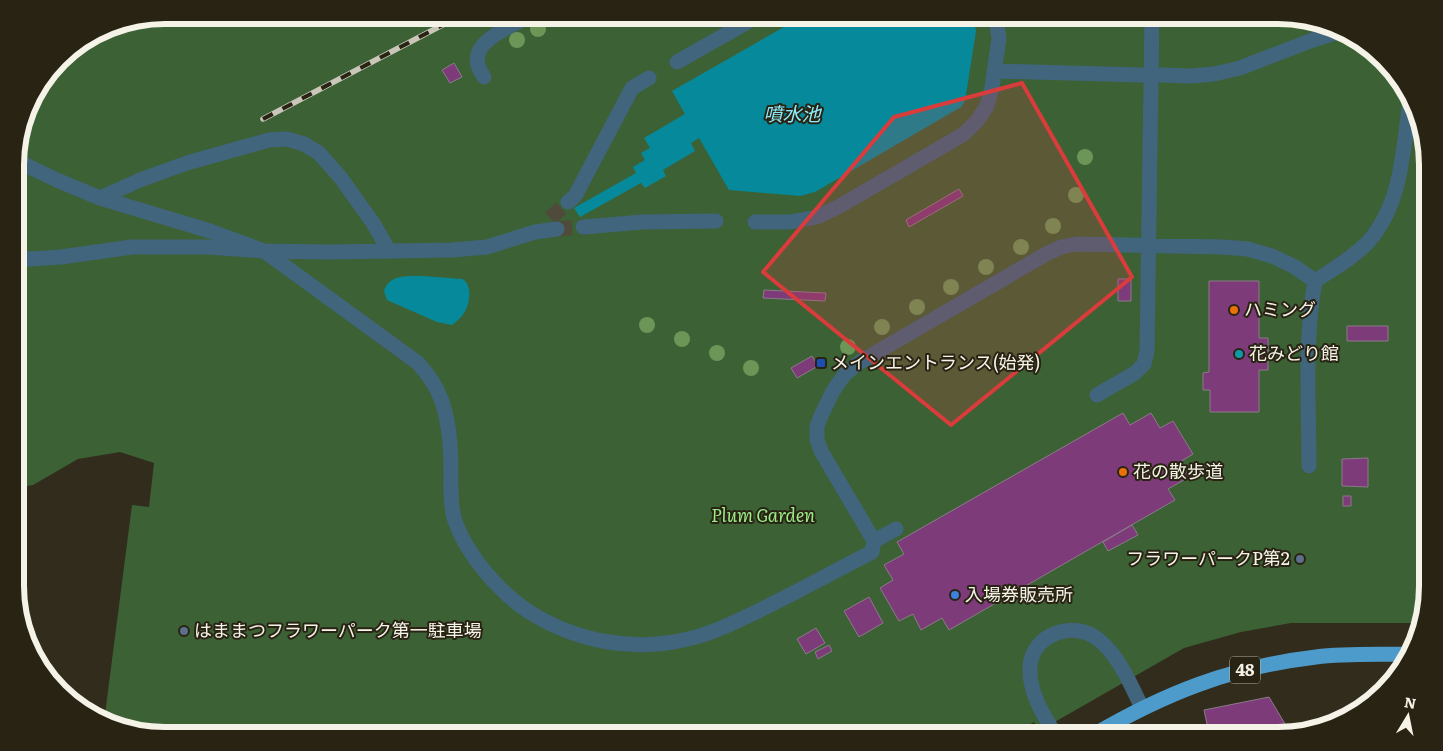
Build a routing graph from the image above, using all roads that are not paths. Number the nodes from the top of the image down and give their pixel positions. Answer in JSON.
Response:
{"nodes":[{"id":1,"x":517,"y":24,"type":"edge"},
{"id":2,"x":744,"y":24,"type":"edge"},
{"id":3,"x":997,"y":24,"type":"edge"},
{"id":4,"x":1152,"y":24,"type":"edge"},
{"id":5,"x":1331,"y":34,"type":"edge"},
{"id":6,"x":677,"y":62,"type":"dead end"},
{"id":7,"x":994,"y":71,"type":"junction"},
{"id":8,"x":1141,"y":75,"type":"dead end"},
{"id":9,"x":1161,"y":75,"type":"dead end"},
{"id":10,"x":484,"y":77,"type":"dead end"},
{"id":11,"x":649,"y":78,"type":"dead end"},
{"id":12,"x":1408,"y":110,"type":"edge"},
{"id":13,"x":24,"y":164,"type":"edge"},
{"id":14,"x":100,"y":198,"type":"junction"},
{"id":15,"x":568,"y":202,"type":"tunnel mouth"},
{"id":16,"x":716,"y":221,"type":"dead end"},
{"id":17,"x":755,"y":222,"type":"dead end"},
{"id":18,"x":554,"y":224,"type":"tunnel mouth"},
{"id":19,"x":583,"y":227,"type":"tunnel mouth"},
{"id":20,"x":1148,"y":245,"type":"junction"},
{"id":21,"x":264,"y":251,"type":"junction"},
{"id":22,"x":390,"y":251,"type":"junction"},
{"id":23,"x":24,"y":259,"type":"edge"},
{"id":24,"x":1315,"y":281,"type":"junction"},
{"id":25,"x":1097,"y":395,"type":"dead end"},
{"id":26,"x":1309,"y":466,"type":"dead end"},
{"id":27,"x":896,"y":529,"type":"dead end"},
{"id":28,"x":874,"y":541,"type":"junction"},
{"id":29,"x":1402,"y":654,"type":"edge"},
{"id":30,"x":1142,"y":708,"type":"junction"},
{"id":31,"x":1051,"y":727,"type":"edge"},
{"id":32,"x":1108,"y":727,"type":"edge"}],
"edges":[{"from":1,"to":10,"type":"lane"},
{"from":2,"to":6,"type":"lane"},
{"from":3,"to":7,"type":"lane"},
{"from":4,"to":20,"type":"lane"},
{"from":5,"to":9,"type":"lane"},
{"from":7,"to":8,"type":"lane"},
{"from":7,"to":17,"type":"lane"},
{"from":11,"to":15,"type":"lane"},
{"from":12,"to":24,"type":"lane"},
{"from":13,"to":14,"type":"lane"},
{"from":14,"to":21,"type":"lane"},
{"from":14,"to":22,"type":"lane"},
{"from":16,"to":19,"type":"lane"},
{"from":18,"to":22,"type":"lane"},
{"from":20,"to":24,"type":"lane"},
{"from":20,"to":25,"type":"lane"},
{"from":20,"to":28,"type":"lane"},
{"from":21,"to":22,"type":"lane"},
{"from":21,"to":23,"type":"lane"},
{"from":21,"to":28,"type":"lane"},
{"from":24,"to":26,"type":"lane"},
{"from":27,"to":28,"type":"lane"},
{"from":29,"to":30,"type":"main road","number":"48"},
{"from":30,"to":31,"type":"lane"},
{"from":30,"to":32,"type":"main road","number":"48"}]}
